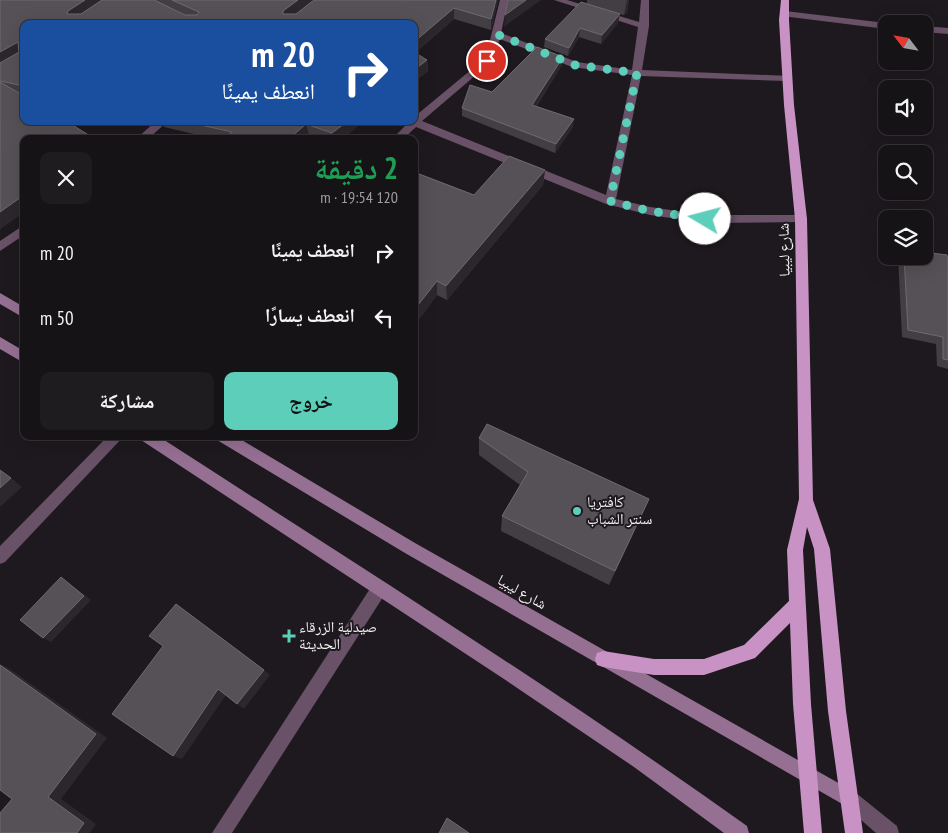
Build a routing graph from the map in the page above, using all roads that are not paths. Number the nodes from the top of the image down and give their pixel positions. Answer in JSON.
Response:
{"nodes":[{"id":1,"x":504,"y":0,"type":"edge"},
{"id":2,"x":558,"y":0,"type":"edge"},
{"id":3,"x":645,"y":0,"type":"edge"},
{"id":4,"x":785,"y":0,"type":"edge"},
{"id":5,"x":785,"y":14,"type":"junction"},
{"id":6,"x":878,"y":25,"type":"edge"},
{"id":7,"x":644,"y":26,"type":"junction"},
{"id":8,"x":933,"y":30,"type":"edge"},
{"id":9,"x":948,"y":31,"type":"edge"},
{"id":10,"x":496,"y":34,"type":"junction"},
{"id":11,"x":637,"y":73,"type":"junction"},
{"id":12,"x":787,"y":78,"type":"junction"},
{"id":13,"x":418,"y":118,"type":"edge"},
{"id":14,"x":418,"y":124,"type":"edge"},
{"id":15,"x":159,"y":125,"type":"edge"},
{"id":16,"x":411,"y":125,"type":"edge"},
{"id":17,"x":146,"y":135,"type":"edge"},
{"id":18,"x":401,"y":135,"type":"edge"},
{"id":19,"x":610,"y":201,"type":"junction"},
{"id":20,"x":801,"y":219,"type":"junction"},
{"id":21,"x":20,"y":232,"type":"edge"},
{"id":22,"x":0,"y":247,"type":"edge"},
{"id":23,"x":0,"y":298,"type":"edge"},
{"id":24,"x":20,"y":310,"type":"edge"},
{"id":25,"x":0,"y":342,"type":"edge"},
{"id":26,"x":20,"y":355,"type":"edge"},
{"id":27,"x":113,"y":440,"type":"edge"},
{"id":28,"x":152,"y":440,"type":"edge"},
{"id":29,"x":229,"y":440,"type":"edge"},
{"id":30,"x":806,"y":499,"type":"junction"},
{"id":31,"x":0,"y":557,"type":"edge"},
{"id":32,"x":380,"y":589,"type":"junction"},
{"id":33,"x":798,"y":604,"type":"junction"},
{"id":34,"x":603,"y":659,"type":"junction"},
{"id":35,"x":807,"y":776,"type":"junction"},
{"id":36,"x":850,"y":799,"type":"junction"},
{"id":37,"x":221,"y":833,"type":"edge"},
{"id":38,"x":740,"y":833,"type":"edge"},
{"id":39,"x":813,"y":833,"type":"edge"},
{"id":40,"x":854,"y":833,"type":"edge"},
{"id":41,"x":890,"y":833,"type":"edge"}],
"edges":[{"from":1,"to":10,"type":"street"},
{"from":2,"to":7,"type":"street"},
{"from":3,"to":7,"type":"street"},
{"from":4,"to":5,"type":"highway","name":"شارع ليبيا"},
{"from":5,"to":6,"type":"street"},
{"from":5,"to":12,"type":"highway","name":"شارع ليبيا"},
{"from":7,"to":11,"type":"street"},
{"from":8,"to":9,"type":"street"},
{"from":10,"to":11,"type":"street"},
{"from":10,"to":13,"type":"street"},
{"from":11,"to":12,"type":"street"},
{"from":11,"to":19,"type":"street"},
{"from":12,"to":20,"type":"highway","name":"شارع ليبيا"},
{"from":14,"to":19,"type":"street"},
{"from":15,"to":17,"type":"street"},
{"from":16,"to":18,"type":"street"},
{"from":19,"to":20,"type":"street"},
{"from":20,"to":30,"type":"highway","name":"شارع ليبيا"},
{"from":21,"to":22,"type":"street"},
{"from":23,"to":24,"type":"main road"},
{"from":25,"to":26,"type":"main road"},
{"from":27,"to":31,"type":"street"},
{"from":28,"to":32,"type":"main road"},
{"from":29,"to":34,"type":"main road","name":"شارع ليبيا"},
{"from":30,"to":33,"type":"highway","name":"شارع ليبيا"},
{"from":30,"to":36,"type":"highway","name":"شارع ليبيا"},
{"from":32,"to":37,"type":"street"},
{"from":32,"to":38,"type":"main road"},
{"from":33,"to":34,"type":"highway"},
{"from":33,"to":35,"type":"highway","name":"شارع ليبيا"},
{"from":34,"to":35,"type":"main road","name":"شارع ليبيا"},
{"from":35,"to":36,"type":"main road","name":"شارع ليبيا"},
{"from":35,"to":39,"type":"highway","name":"شارع ليبيا"},
{"from":36,"to":40,"type":"highway","name":"شارع ليبيا"},
{"from":36,"to":41,"type":"street"}]}
